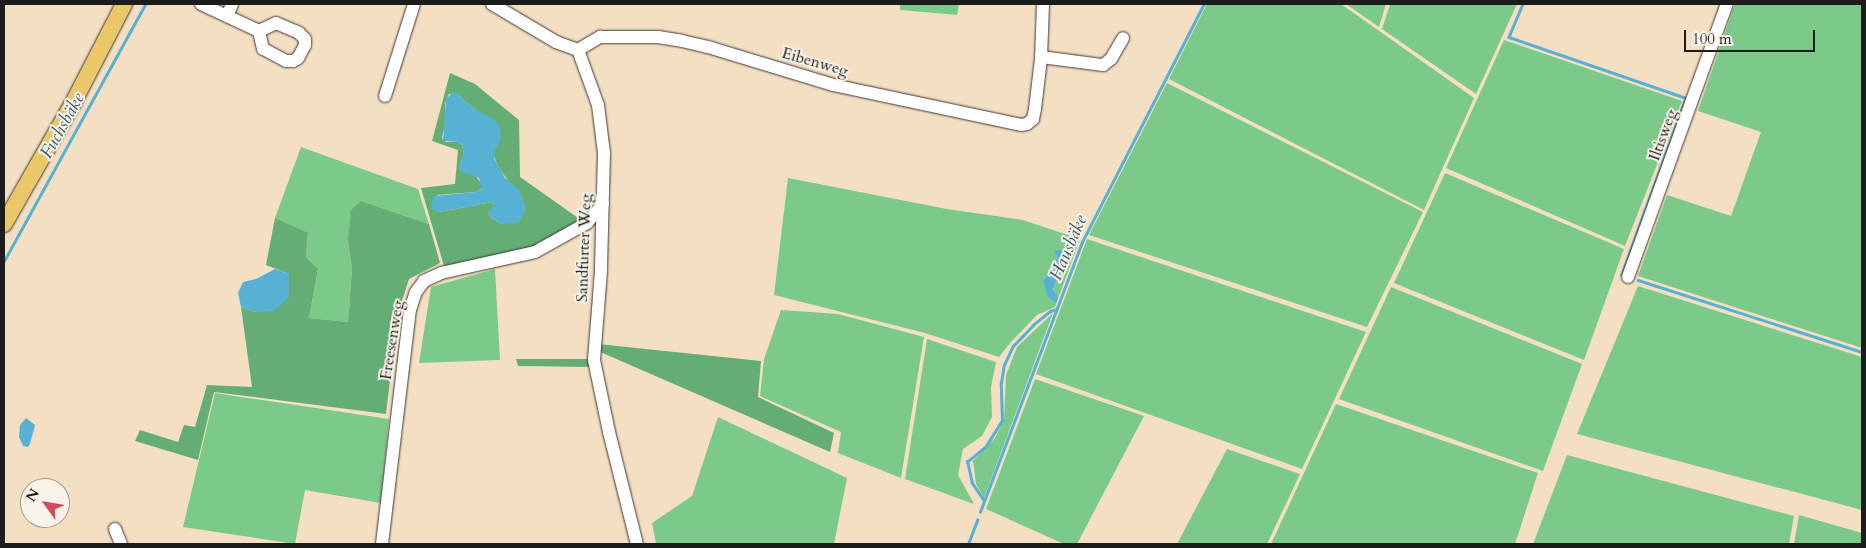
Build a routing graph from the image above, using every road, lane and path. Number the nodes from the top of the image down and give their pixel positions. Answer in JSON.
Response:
{"nodes":[{"id":1,"x":124,"y":4,"type":"edge"},
{"id":2,"x":201,"y":4,"type":"edge"},
{"id":3,"x":414,"y":4,"type":"edge"},
{"id":4,"x":492,"y":4,"type":"edge"},
{"id":5,"x":1043,"y":4,"type":"edge"},
{"id":6,"x":1727,"y":4,"type":"edge"},
{"id":7,"x":229,"y":10,"type":"edge"},
{"id":8,"x":259,"y":31,"type":"dead end"},
{"id":9,"x":1123,"y":38,"type":"dead end"},
{"id":10,"x":578,"y":50,"type":"junction"},
{"id":11,"x":1041,"y":57,"type":"junction"},
{"id":12,"x":385,"y":96,"type":"dead end"},
{"id":13,"x":603,"y":204,"type":"junction"},
{"id":14,"x":4,"y":224,"type":"edge"},
{"id":15,"x":1628,"y":277,"type":"dead end"},
{"id":16,"x":115,"y":529,"type":"dead end"},
{"id":17,"x":121,"y":544,"type":"edge"},
{"id":18,"x":382,"y":544,"type":"edge"},
{"id":19,"x":637,"y":544,"type":"edge"}],
"edges":[{"from":1,"to":14,"type":"main road"},
{"from":2,"to":7,"type":"street"},
{"from":3,"to":12,"type":"street"},
{"from":4,"to":10,"type":"street"},
{"from":5,"to":11,"type":"street"},
{"from":6,"to":15,"type":"street","name":"Iltisweg"},
{"from":7,"to":8,"type":"street"},
{"from":9,"to":11,"type":"street"},
{"from":10,"to":11,"type":"street","name":"Eibenweg"},
{"from":10,"to":13,"type":"street","name":"Sandfurter Weg"},
{"from":13,"to":18,"type":"street","name":"Freesenweg"},
{"from":13,"to":19,"type":"street","name":"Sandfurter Weg"},
{"from":16,"to":17,"type":"street"}]}
